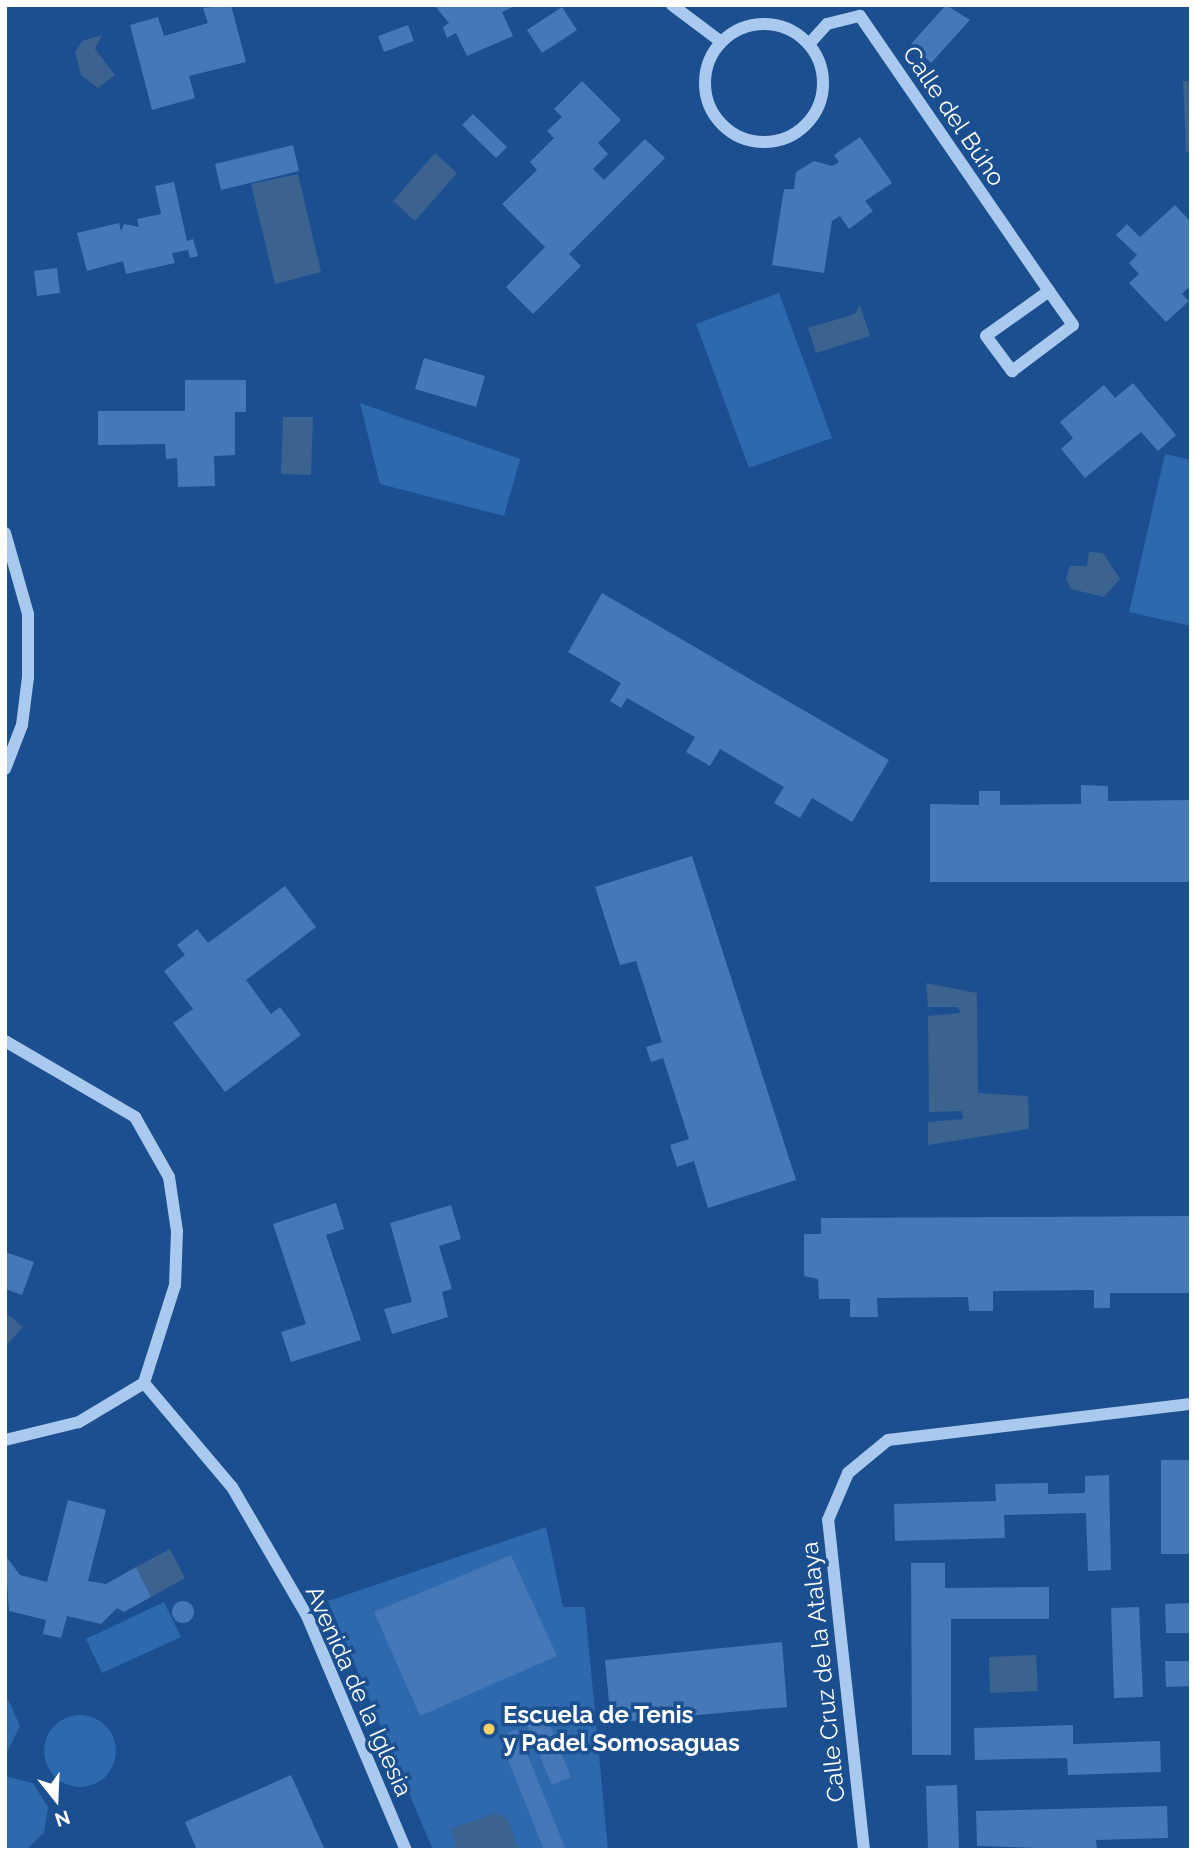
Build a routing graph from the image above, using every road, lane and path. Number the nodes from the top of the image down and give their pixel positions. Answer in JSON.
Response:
{"nodes":[{"id":1,"x":672,"y":5,"type":"edge"},
{"id":2,"x":720,"y":41,"type":"junction"},
{"id":3,"x":809,"y":44,"type":"junction"},
{"id":4,"x":1049,"y":291,"type":"junction"},
{"id":5,"x":5,"y":533,"type":"edge"},
{"id":6,"x":5,"y":769,"type":"edge"},
{"id":7,"x":5,"y":1041,"type":"edge"},
{"id":8,"x":144,"y":1383,"type":"junction"},
{"id":9,"x":1191,"y":1404,"type":"edge"},
{"id":10,"x":5,"y":1440,"type":"edge"},
{"id":11,"x":406,"y":1850,"type":"edge"},
{"id":12,"x":864,"y":1850,"type":"edge"}],
"edges":[{"from":1,"to":2,"type":"street"},
{"from":2,"to":3,"type":"street"},
{"from":2,"to":3,"type":"street"},
{"from":3,"to":4,"type":"street","name":"Calle del Búho"},
{"from":4,"to":4,"type":"street","name":"Calle del Búho"},
{"from":5,"to":6,"type":"street"},
{"from":7,"to":8,"type":"street"},
{"from":8,"to":10,"type":"street"},
{"from":8,"to":11,"type":"street","name":"Avenida de la Iglesia"},
{"from":9,"to":12,"type":"street","name":"Calle Cruz de la Atalaya"}]}
